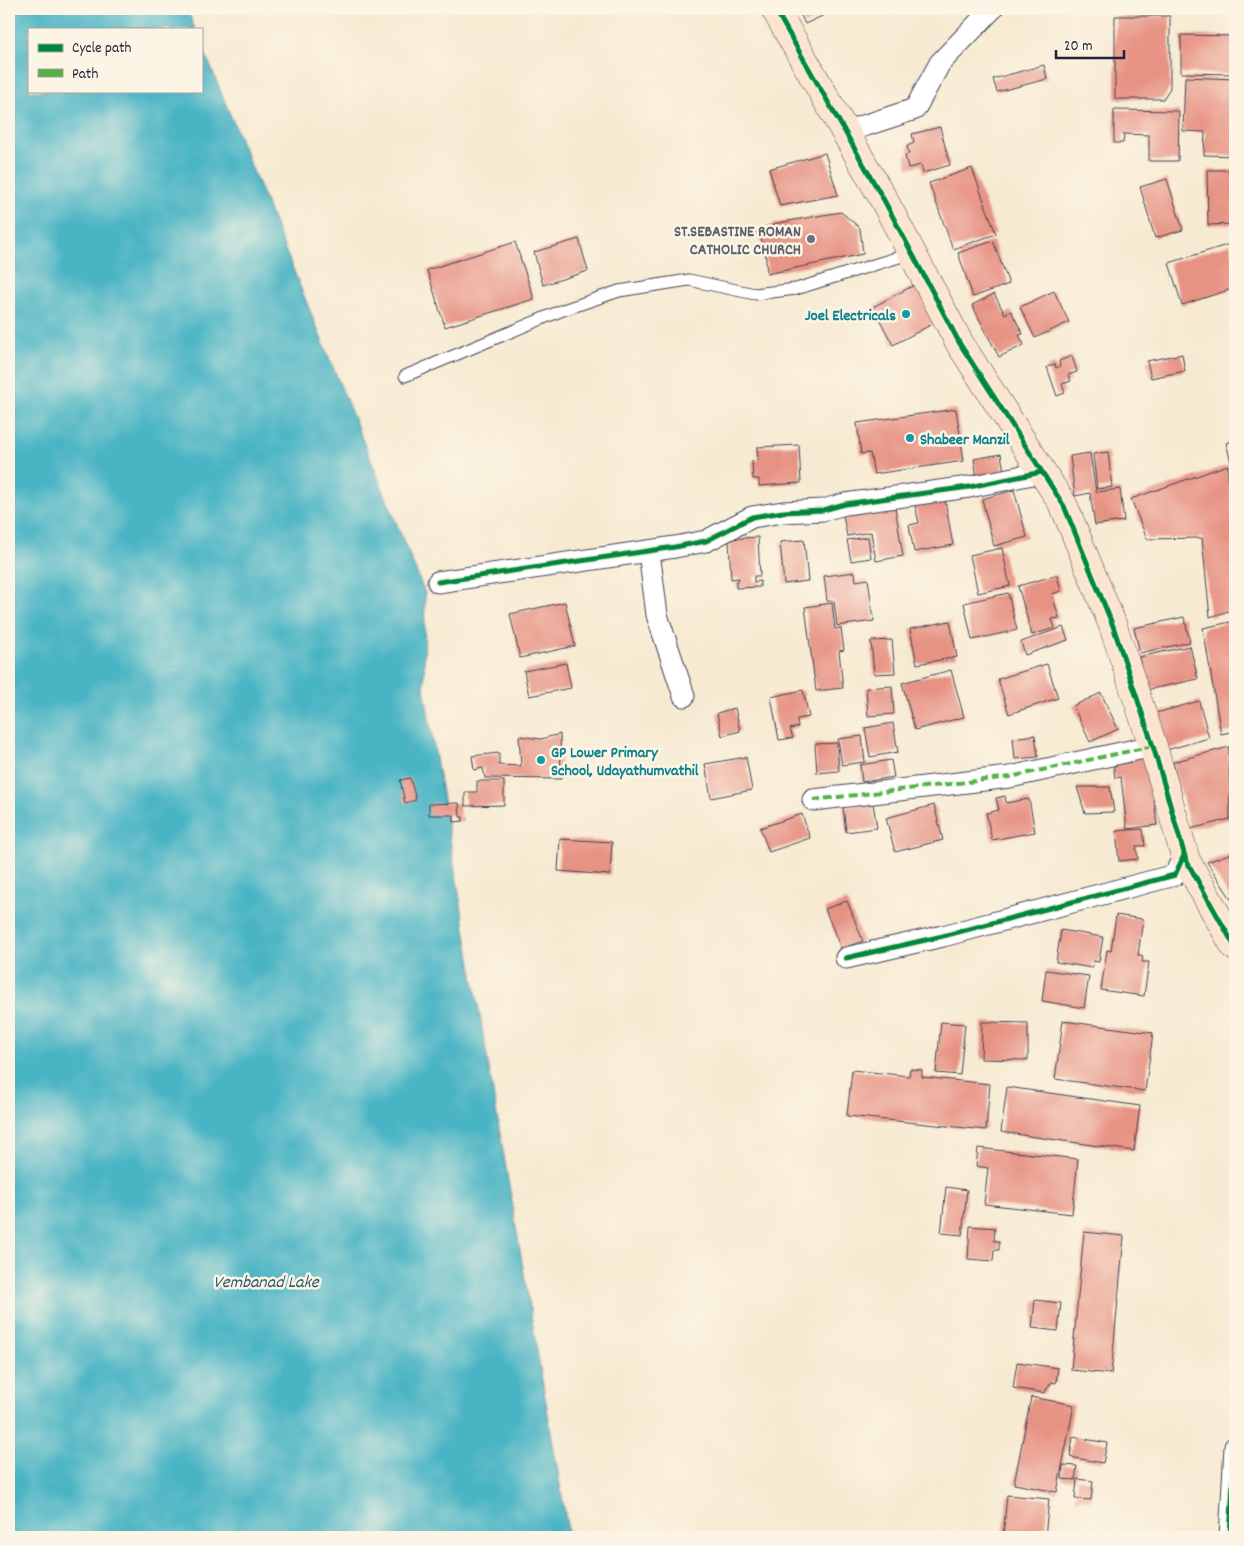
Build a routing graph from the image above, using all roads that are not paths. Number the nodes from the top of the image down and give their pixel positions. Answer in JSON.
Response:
{"nodes":[{"id":1,"x":775,"y":9,"type":"edge"},
{"id":2,"x":992,"y":9,"type":"edge"},
{"id":3,"x":845,"y":132,"type":"junction"},
{"id":4,"x":912,"y":253,"type":"junction"},
{"id":5,"x":405,"y":376,"type":"dead end"},
{"id":6,"x":1042,"y":472,"type":"junction"},
{"id":7,"x":649,"y":552,"type":"junction"},
{"id":8,"x":438,"y":582,"type":"dead end"},
{"id":9,"x":684,"y":696,"type":"dead end"},
{"id":10,"x":1153,"y":746,"type":"junction"},
{"id":11,"x":813,"y":800,"type":"dead end"},
{"id":12,"x":1184,"y":855,"type":"junction"},
{"id":13,"x":1235,"y":947,"type":"edge"},
{"id":14,"x":846,"y":958,"type":"dead end"},
{"id":15,"x":1235,"y":1447,"type":"edge"},
{"id":16,"x":1230,"y":1537,"type":"edge"}],
"edges":[{"from":1,"to":3,"type":"street"},
{"from":2,"to":3,"type":"street"},
{"from":3,"to":4,"type":"street"},
{"from":4,"to":5,"type":"lane"},
{"from":4,"to":6,"type":"street"},
{"from":6,"to":7,"type":"street"},
{"from":6,"to":10,"type":"street"},
{"from":7,"to":8,"type":"street"},
{"from":7,"to":9,"type":"street"},
{"from":10,"to":11,"type":"street"},
{"from":10,"to":12,"type":"street"},
{"from":12,"to":13,"type":"street"},
{"from":12,"to":14,"type":"street"},
{"from":15,"to":16,"type":"street"}]}
